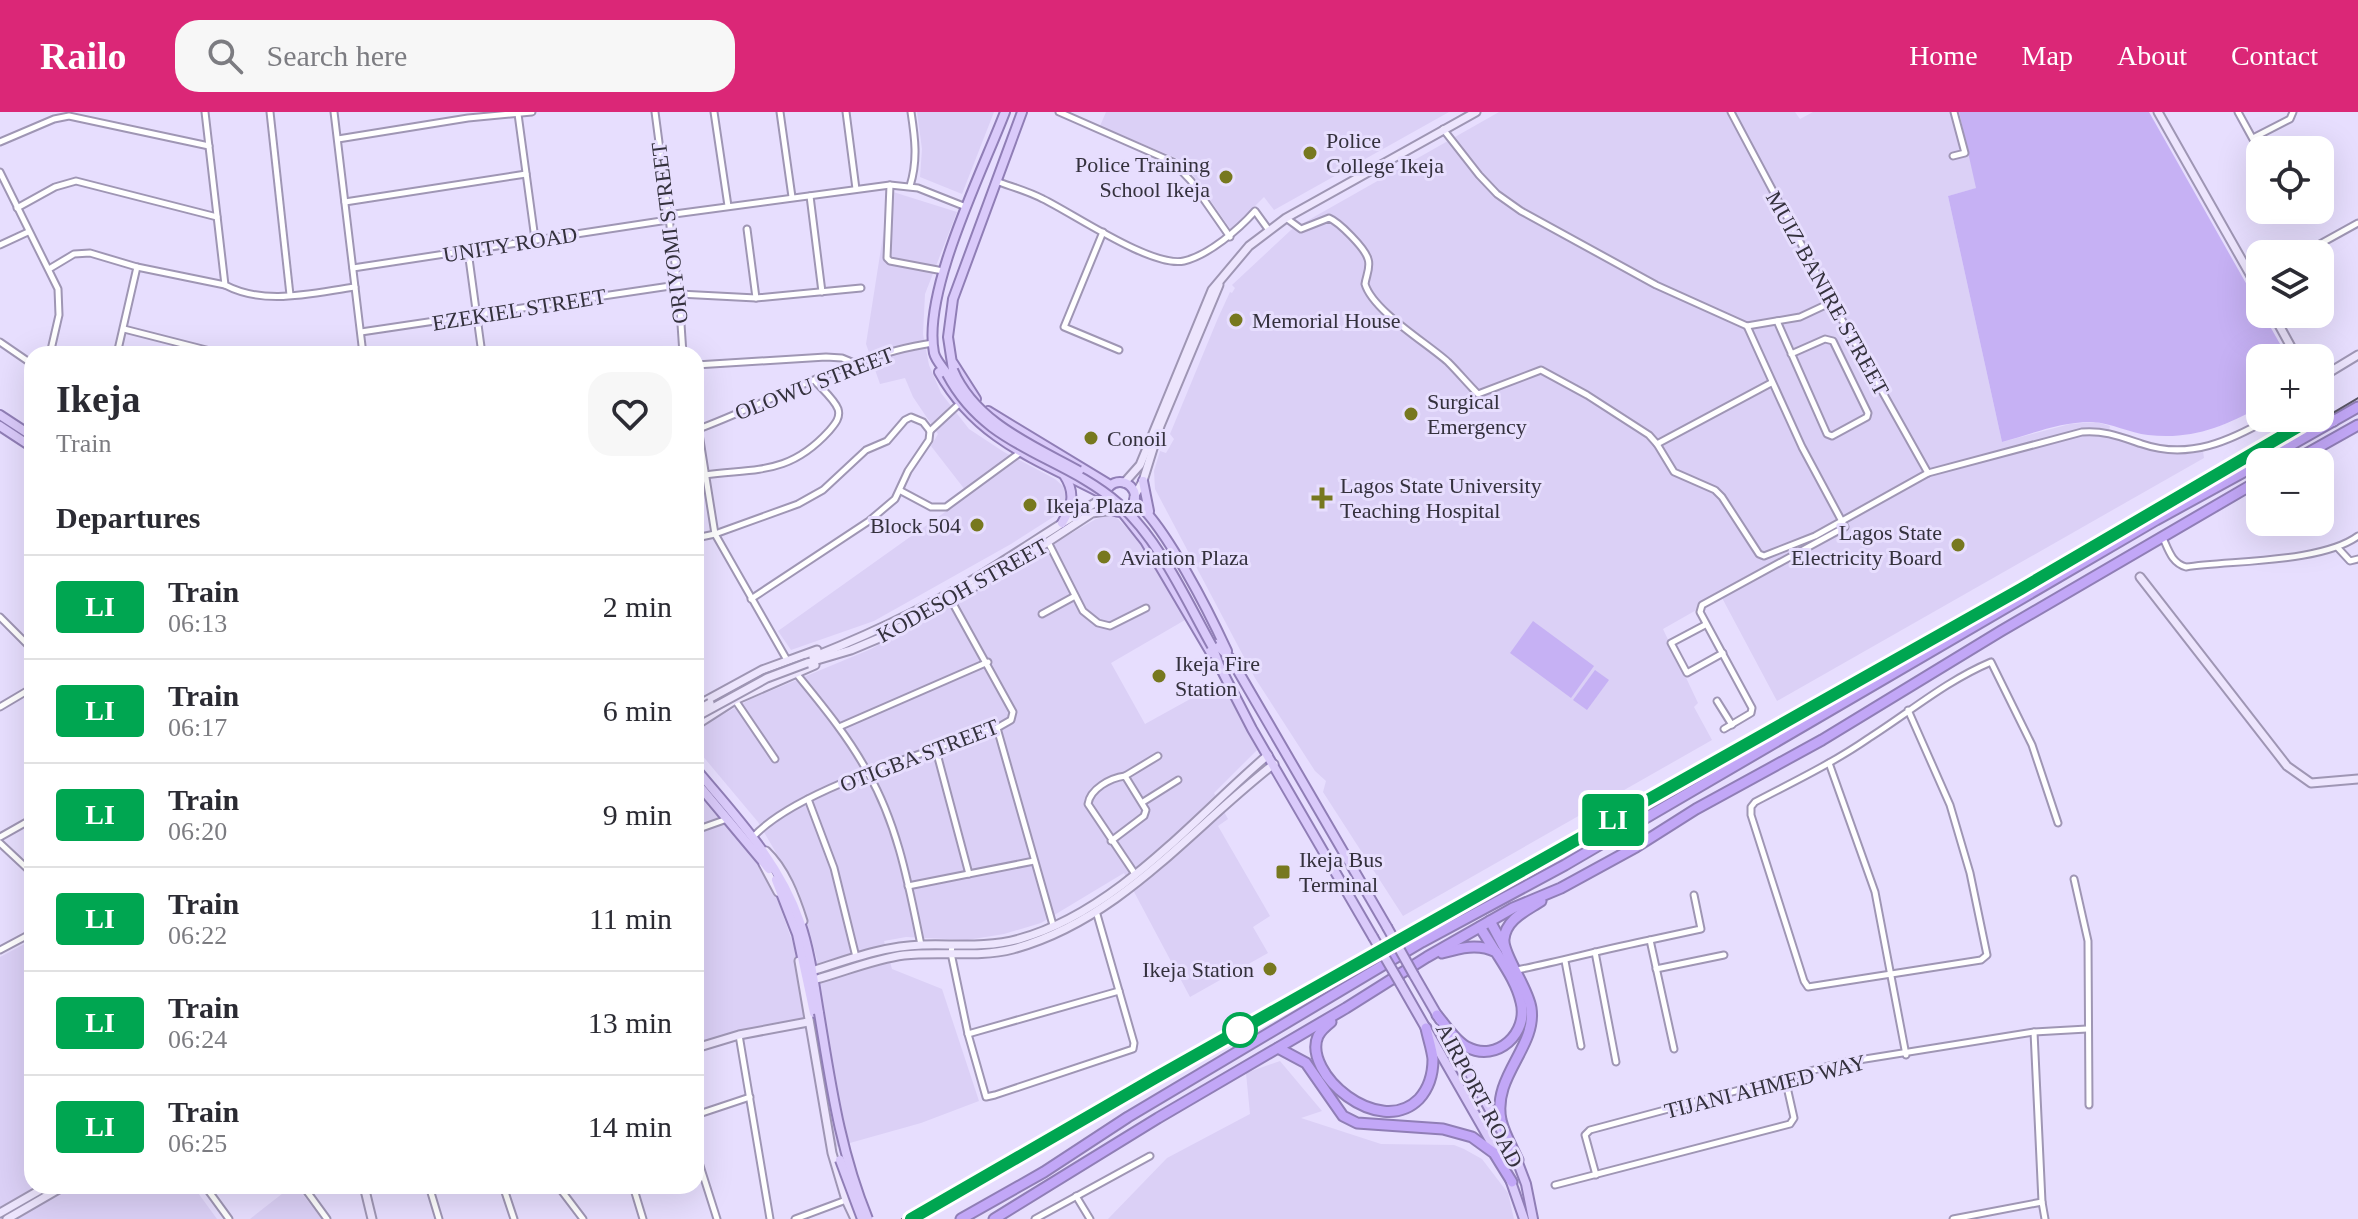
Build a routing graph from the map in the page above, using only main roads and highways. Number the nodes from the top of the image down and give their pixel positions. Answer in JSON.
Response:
{"nodes":[{"id":1,"x":1022,"y":112,"type":"edge"},
{"id":2,"x":1002,"y":114,"type":"edge"},
{"id":3,"x":936,"y":359,"type":"junction"},
{"id":4,"x":951,"y":359,"type":"junction"},
{"id":5,"x":950,"y":372,"type":"junction"},
{"id":6,"x":2358,"y":407,"type":"edge"},
{"id":7,"x":0,"y":415,"type":"edge"},
{"id":8,"x":2358,"y":425,"type":"edge"},
{"id":9,"x":0,"y":426,"type":"edge"},
{"id":10,"x":24,"y":431,"type":"edge"},
{"id":11,"x":24,"y":442,"type":"edge"},
{"id":12,"x":2286,"y":448,"type":"edge"},
{"id":13,"x":2317,"y":448,"type":"edge"},
{"id":14,"x":1059,"y":454,"type":"junction"},
{"id":15,"x":1052,"y":468,"type":"junction"},
{"id":16,"x":2246,"y":470,"type":"edge"},
{"id":17,"x":1064,"y":474,"type":"junction"},
{"id":18,"x":1143,"y":481,"type":"road end"},
{"id":19,"x":1110,"y":485,"type":"junction"},
{"id":20,"x":2246,"y":488,"type":"edge"},
{"id":21,"x":1105,"y":496,"type":"junction"},
{"id":22,"x":1134,"y":498,"type":"junction"},
{"id":23,"x":1118,"y":511,"type":"junction"},
{"id":24,"x":1152,"y":519,"type":"junction"},
{"id":25,"x":1062,"y":523,"type":"road end"},
{"id":26,"x":1169,"y":545,"type":"junction"},
{"id":27,"x":1153,"y":554,"type":"junction"},
{"id":28,"x":1214,"y":645,"type":"junction"},
{"id":29,"x":1940,"y":647,"type":"junction"},
{"id":30,"x":1231,"y":659,"type":"junction"},
{"id":31,"x":1950,"y":664,"type":"junction"},
{"id":32,"x":1219,"y":665,"type":"junction"},
{"id":33,"x":704,"y":779,"type":"edge"},
{"id":34,"x":704,"y":791,"type":"edge"},
{"id":35,"x":751,"y":840,"type":"junction"},
{"id":36,"x":781,"y":885,"type":"junction"},
{"id":37,"x":1561,"y":888,"type":"junction"},
{"id":38,"x":1485,"y":924,"type":"junction"},
{"id":39,"x":1500,"y":949,"type":"junction"},
{"id":40,"x":1427,"y":957,"type":"junction"},
{"id":41,"x":1346,"y":1008,"type":"junction"},
{"id":42,"x":1437,"y":1015,"type":"junction"},
{"id":43,"x":814,"y":1016,"type":"junction"},
{"id":44,"x":1426,"y":1028,"type":"junction"},
{"id":45,"x":1278,"y":1048,"type":"junction"},
{"id":46,"x":1518,"y":1160,"type":"junction"},
{"id":47,"x":1512,"y":1182,"type":"junction"},
{"id":48,"x":862,"y":1219,"type":"edge"},
{"id":49,"x":868,"y":1219,"type":"edge"},
{"id":50,"x":961,"y":1219,"type":"edge"},
{"id":51,"x":994,"y":1219,"type":"edge"},
{"id":52,"x":1524,"y":1219,"type":"edge"},
{"id":53,"x":1533,"y":1219,"type":"edge"}],
"edges":[{"from":1,"to":4,"type":"main road"},
{"from":2,"to":3,"type":"main road"},
{"from":3,"to":5,"type":"main road"},
{"from":3,"to":15,"type":"main road"},
{"from":4,"to":5,"type":"main road"},
{"from":4,"to":14,"type":"main road"},
{"from":5,"to":28,"type":"main road","bridge":true},
{"from":6,"to":12,"type":"highway"},
{"from":7,"to":10,"type":"main road"},
{"from":8,"to":13,"type":"highway"},
{"from":9,"to":11,"type":"main road"},
{"from":14,"to":15,"type":"main road"},
{"from":14,"to":19,"type":"main road"},
{"from":15,"to":17,"type":"main road"},
{"from":16,"to":29,"type":"highway"},
{"from":17,"to":21,"type":"main road"},
{"from":17,"to":25,"type":"main road"},
{"from":18,"to":24,"type":"main road"},
{"from":19,"to":21,"type":"main road"},
{"from":19,"to":22,"type":"main road"},
{"from":20,"to":31,"type":"highway"},
{"from":21,"to":23,"type":"main road"},
{"from":22,"to":23,"type":"main road"},
{"from":22,"to":24,"type":"main road"},
{"from":23,"to":27,"type":"main road"},
{"from":24,"to":26,"type":"main road"},
{"from":26,"to":27,"type":"main road"},
{"from":26,"to":30,"type":"main road"},
{"from":27,"to":32,"type":"main road"},
{"from":28,"to":30,"type":"main road"},
{"from":28,"to":32,"type":"main road"},
{"from":29,"to":31,"type":"highway"},
{"from":29,"to":50,"type":"highway"},
{"from":30,"to":42,"type":"main road","name":"AIRPORT ROAD","bridge":true},
{"from":31,"to":37,"type":"highway"},
{"from":32,"to":44,"type":"main road","name":"AIRPORT ROAD","bridge":true},
{"from":33,"to":35,"type":"main road"},
{"from":34,"to":35,"type":"main road"},
{"from":35,"to":36,"type":"main road"},
{"from":35,"to":36,"type":"main road"},
{"from":36,"to":43,"type":"main road"},
{"from":37,"to":38,"type":"highway"},
{"from":37,"to":39,"type":"highway"},
{"from":38,"to":39,"type":"highway"},
{"from":38,"to":40,"type":"highway"},
{"from":39,"to":40,"type":"highway"},
{"from":39,"to":42,"type":"highway"},
{"from":39,"to":46,"type":"highway"},
{"from":40,"to":41,"type":"highway"},
{"from":41,"to":44,"type":"highway"},
{"from":41,"to":45,"type":"highway"},
{"from":42,"to":46,"type":"main road","name":"AIRPORT ROAD"},
{"from":43,"to":48,"type":"main road","bridge":true},
{"from":43,"to":49,"type":"main road","bridge":true},
{"from":44,"to":47,"type":"main road","name":"AIRPORT ROAD"},
{"from":45,"to":47,"type":"highway"},
{"from":45,"to":51,"type":"highway"},
{"from":46,"to":53,"type":"main road","name":"AIRPORT ROAD"},
{"from":47,"to":52,"type":"main road","name":"AIRPORT ROAD"}]}
